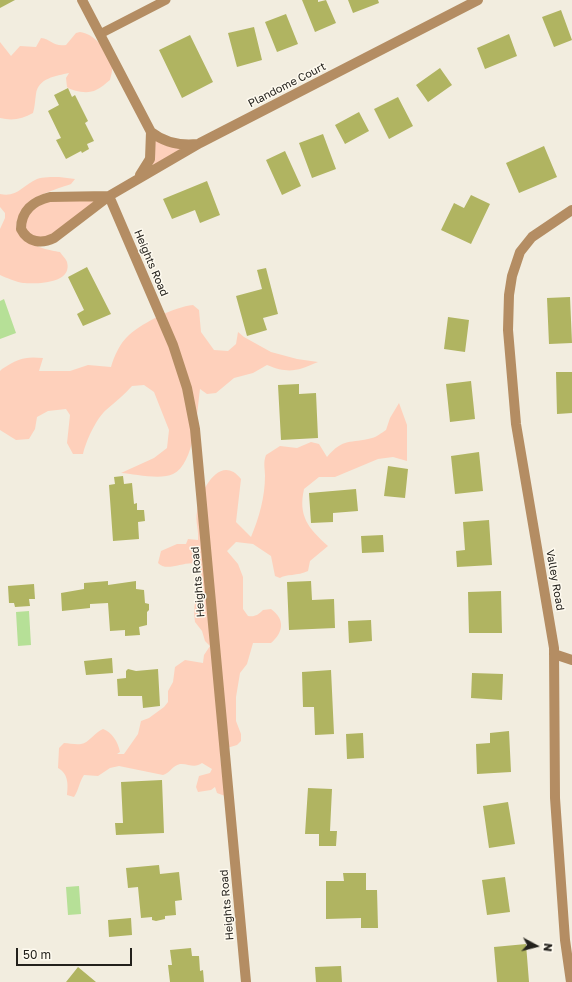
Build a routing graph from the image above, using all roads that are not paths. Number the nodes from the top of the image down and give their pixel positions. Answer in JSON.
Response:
{"nodes":[{"id":1,"x":82,"y":0,"type":"edge"},
{"id":2,"x":166,"y":0,"type":"edge"},
{"id":3,"x":478,"y":0,"type":"edge"},
{"id":4,"x":100,"y":34,"type":"junction"},
{"id":5,"x":151,"y":132,"type":"junction"},
{"id":6,"x":200,"y":143,"type":"junction"},
{"id":7,"x":138,"y":178,"type":"junction"},
{"id":8,"x":109,"y":196,"type":"junction"},
{"id":9,"x":572,"y":210,"type":"edge"},
{"id":10,"x":554,"y":654,"type":"junction"},
{"id":11,"x":572,"y":660,"type":"edge"},
{"id":12,"x":246,"y":982,"type":"edge"},
{"id":13,"x":571,"y":982,"type":"edge"}],
"edges":[{"from":1,"to":4,"type":"street"},
{"from":2,"to":4,"type":"lane"},
{"from":3,"to":6,"type":"street","name":"Plandome Court"},
{"from":4,"to":5,"type":"street"},
{"from":5,"to":6,"type":"street"},
{"from":5,"to":7,"type":"street"},
{"from":6,"to":7,"type":"street","name":"Plandome Court"},
{"from":7,"to":8,"type":"street","name":"Plandome Court"},
{"from":8,"to":8,"type":"street","name":"Plandome Court"},
{"from":8,"to":12,"type":"street","name":"Heights Road"},
{"from":9,"to":10,"type":"street","name":"Valley Road"},
{"from":10,"to":11,"type":"street"},
{"from":10,"to":13,"type":"street","name":"Valley Road"}]}
